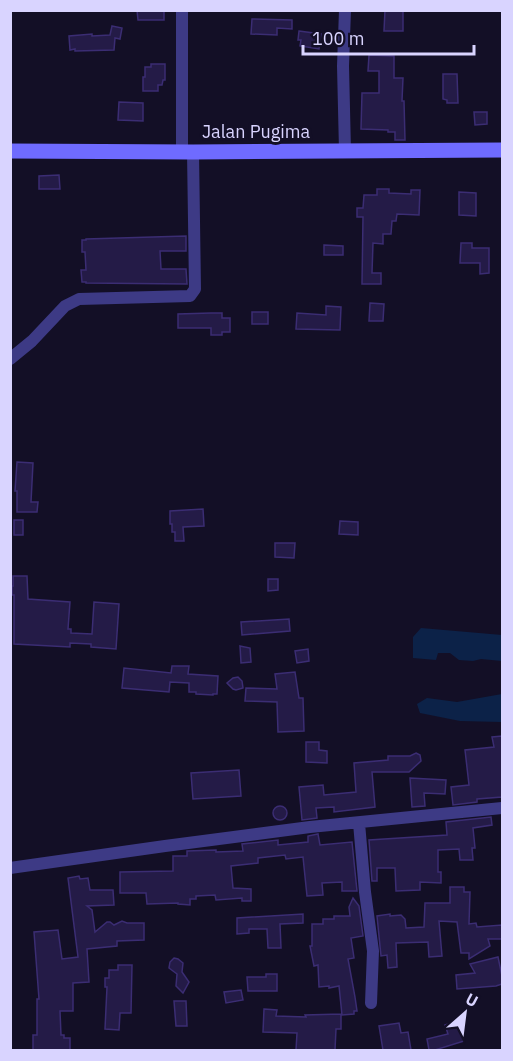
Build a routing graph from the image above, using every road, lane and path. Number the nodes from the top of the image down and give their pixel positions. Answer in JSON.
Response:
{"nodes":[{"id":1,"x":182,"y":10,"type":"edge"},
{"id":2,"x":345,"y":10,"type":"edge"},
{"id":3,"x":502,"y":150,"type":"edge"},
{"id":4,"x":10,"y":151,"type":"edge"},
{"id":5,"x":345,"y":151,"type":"junction"},
{"id":6,"x":187,"y":152,"type":"junction"},
{"id":7,"x":10,"y":359,"type":"edge"},
{"id":8,"x":502,"y":808,"type":"edge"},
{"id":9,"x":359,"y":823,"type":"junction"},
{"id":10,"x":10,"y":868,"type":"edge"},
{"id":11,"x":371,"y":1003,"type":"dead end"}],
"edges":[{"from":1,"to":6,"type":"street"},
{"from":2,"to":5,"type":"street"},
{"from":3,"to":5,"type":"street","name":"Jalan Pugima"},
{"from":4,"to":6,"type":"street","name":"Jalan Pugima"},
{"from":5,"to":6,"type":"street","name":"Jalan Pugima"},
{"from":6,"to":7,"type":"street"},
{"from":8,"to":9,"type":"street"},
{"from":9,"to":10,"type":"street"},
{"from":9,"to":11,"type":"street"}]}
